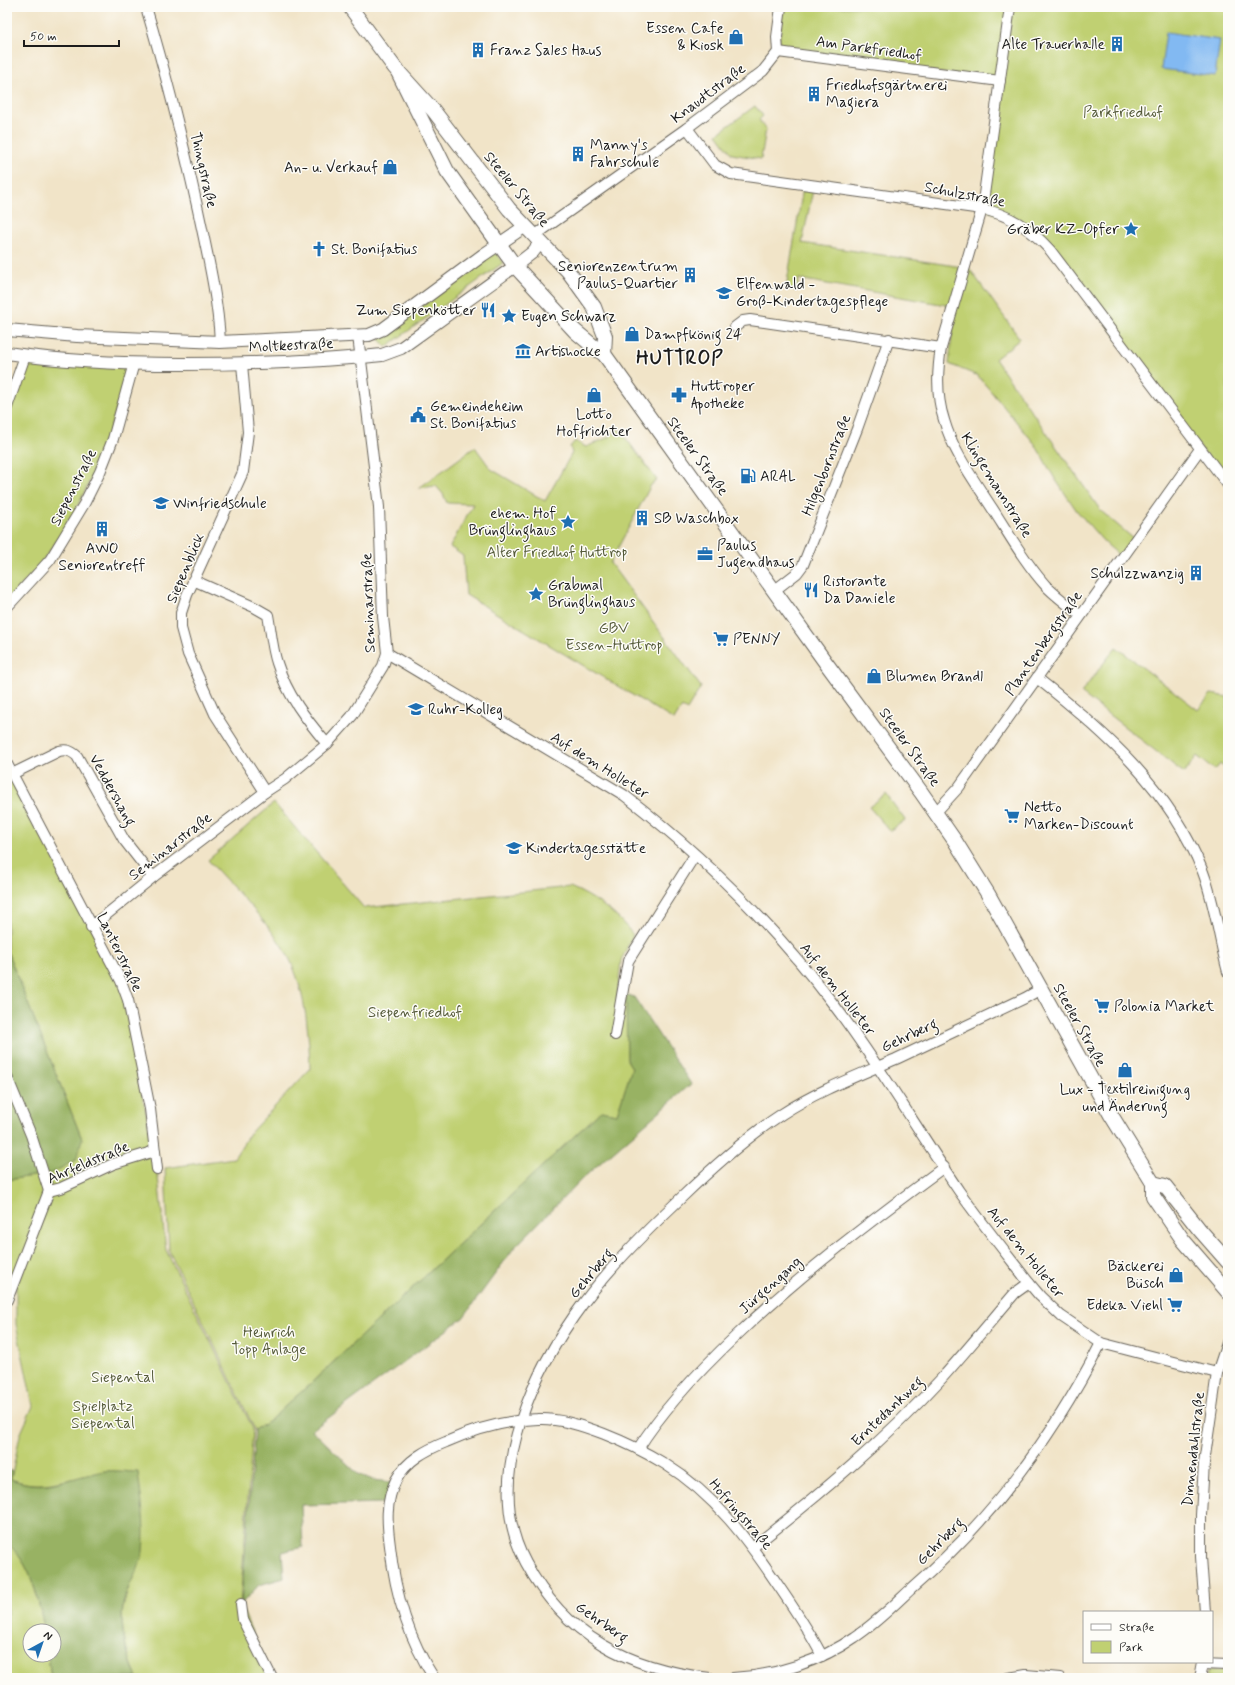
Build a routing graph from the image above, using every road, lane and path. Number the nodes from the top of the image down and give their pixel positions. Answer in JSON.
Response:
{"nodes":[{"id":1,"x":146,"y":7,"type":"edge"},
{"id":2,"x":350,"y":7,"type":"edge"},
{"id":3,"x":781,"y":7,"type":"edge"},
{"id":4,"x":1010,"y":7,"type":"edge"},
{"id":5,"x":778,"y":52,"type":"junction"},
{"id":6,"x":398,"y":72,"type":"junction"},
{"id":7,"x":1000,"y":81,"type":"junction"},
{"id":8,"x":687,"y":128,"type":"junction"},
{"id":9,"x":982,"y":209,"type":"junction"},
{"id":10,"x":533,"y":235,"type":"junction"},
{"id":11,"x":499,"y":244,"type":"junction"},
{"id":12,"x":515,"y":266,"type":"junction"},
{"id":13,"x":735,"y":327,"type":"dead end"},
{"id":14,"x":7,"y":330,"type":"edge"},
{"id":15,"x":358,"y":336,"type":"junction"},
{"id":16,"x":889,"y":339,"type":"junction"},
{"id":17,"x":220,"y":342,"type":"junction"},
{"id":18,"x":940,"y":348,"type":"junction"},
{"id":19,"x":7,"y":353,"type":"edge"},
{"id":20,"x":604,"y":354,"type":"junction"},
{"id":21,"x":25,"y":356,"type":"junction"},
{"id":22,"x":360,"y":357,"type":"junction"},
{"id":23,"x":134,"y":363,"type":"junction"},
{"id":24,"x":242,"y":364,"type":"junction"},
{"id":25,"x":7,"y":407,"type":"edge"},
{"id":26,"x":1200,"y":449,"type":"junction"},
{"id":27,"x":1228,"y":485,"type":"edge"},
{"id":28,"x":193,"y":580,"type":"junction"},
{"id":29,"x":775,"y":590,"type":"junction"},
{"id":30,"x":7,"y":607,"type":"edge"},
{"id":31,"x":1081,"y":615,"type":"junction"},
{"id":32,"x":387,"y":653,"type":"junction"},
{"id":33,"x":1037,"y":678,"type":"junction"},
{"id":34,"x":327,"y":744,"type":"junction"},
{"id":35,"x":7,"y":764,"type":"edge"},
{"id":36,"x":12,"y":774,"type":"junction"},
{"id":37,"x":264,"y":792,"type":"junction"},
{"id":38,"x":936,"y":812,"type":"junction"},
{"id":39,"x":696,"y":854,"type":"junction"},
{"id":40,"x":153,"y":877,"type":"junction"},
{"id":41,"x":91,"y":927,"type":"junction"},
{"id":42,"x":1228,"y":972,"type":"edge"},
{"id":43,"x":1041,"y":989,"type":"junction"},
{"id":44,"x":615,"y":1035,"type":"dead end"},
{"id":45,"x":876,"y":1067,"type":"junction"},
{"id":46,"x":7,"y":1078,"type":"edge"},
{"id":47,"x":155,"y":1151,"type":"junction"},
{"id":48,"x":944,"y":1168,"type":"junction"},
{"id":49,"x":157,"y":1169,"type":"dead end"},
{"id":50,"x":1153,"y":1183,"type":"junction"},
{"id":51,"x":49,"y":1191,"type":"junction"},
{"id":52,"x":1228,"y":1262,"type":"edge"},
{"id":53,"x":1028,"y":1283,"type":"junction"},
{"id":54,"x":1228,"y":1292,"type":"edge"},
{"id":55,"x":7,"y":1300,"type":"edge"},
{"id":56,"x":1228,"y":1340,"type":"edge"},
{"id":57,"x":1101,"y":1343,"type":"junction"},
{"id":58,"x":1217,"y":1373,"type":"junction"},
{"id":59,"x":520,"y":1420,"type":"junction"},
{"id":60,"x":638,"y":1449,"type":"junction"},
{"id":61,"x":753,"y":1547,"type":"junction"},
{"id":62,"x":241,"y":1604,"type":"dead end"},
{"id":63,"x":1205,"y":1611,"type":"edge"},
{"id":64,"x":822,"y":1656,"type":"junction"},
{"id":65,"x":1203,"y":1663,"type":"edge"},
{"id":66,"x":1228,"y":1665,"type":"edge"},
{"id":67,"x":272,"y":1678,"type":"edge"},
{"id":68,"x":434,"y":1678,"type":"edge"},
{"id":69,"x":710,"y":1678,"type":"edge"},
{"id":70,"x":733,"y":1678,"type":"edge"},
{"id":71,"x":1008,"y":1678,"type":"edge"},
{"id":72,"x":1060,"y":1678,"type":"edge"},
{"id":73,"x":1200,"y":1678,"type":"edge"}],
"edges":[{"from":1,"to":17,"type":"street","name":"Thingstraße"},
{"from":2,"to":6,"type":"main road","name":"Steeler Straße"},
{"from":3,"to":5,"type":"street"},
{"from":4,"to":7,"type":"street"},
{"from":5,"to":7,"type":"street","name":"Am Parkfriedhof"},
{"from":5,"to":8,"type":"street","name":"Knaudtstraße"},
{"from":6,"to":10,"type":"main road","name":"Steeler Straße"},
{"from":6,"to":11,"type":"main road","name":"Steeler Straße"},
{"from":7,"to":9,"type":"street"},
{"from":8,"to":9,"type":"street","name":"Schulzstraße"},
{"from":8,"to":10,"type":"street","name":"Knaudtstraße"},
{"from":9,"to":18,"type":"street","name":"Klingemannstraße"},
{"from":9,"to":26,"type":"street","name":"Schulzstraße"},
{"from":10,"to":11,"type":"street","name":"Moltkestraße"},
{"from":10,"to":12,"type":"street","name":"Moltkestraße"},
{"from":10,"to":20,"type":"main road","name":"Steeler Straße"},
{"from":11,"to":12,"type":"main road","name":"Steeler Straße"},
{"from":11,"to":15,"type":"street","name":"Moltkestraße"},
{"from":12,"to":20,"type":"main road","name":"Steeler Straße"},
{"from":12,"to":22,"type":"street","name":"Moltkestraße"},
{"from":13,"to":16,"type":"street"},
{"from":14,"to":17,"type":"street","name":"Moltkestraße"},
{"from":15,"to":17,"type":"street","name":"Moltkestraße"},
{"from":15,"to":22,"type":"street","name":"Seminarstraße"},
{"from":16,"to":18,"type":"street"},
{"from":16,"to":29,"type":"street","name":"Hilgenbornstraße"},
{"from":18,"to":31,"type":"street","name":"Klingemannstraße"},
{"from":19,"to":21,"type":"street","name":"Moltkestraße"},
{"from":20,"to":29,"type":"main road","name":"Steeler Straße"},
{"from":21,"to":23,"type":"street","name":"Moltkestraße"},
{"from":21,"to":25,"type":"street"},
{"from":22,"to":24,"type":"street","name":"Moltkestraße"},
{"from":22,"to":32,"type":"street","name":"Seminarstraße"},
{"from":23,"to":24,"type":"street","name":"Moltkestraße"},
{"from":23,"to":30,"type":"street","name":"Siepenstraße"},
{"from":24,"to":28,"type":"street","name":"Siepenblick"},
{"from":26,"to":27,"type":"street","name":"Schulzstraße"},
{"from":26,"to":31,"type":"street","name":"Plantenbergstraße"},
{"from":28,"to":34,"type":"street"},
{"from":28,"to":37,"type":"street","name":"Siepenblick"},
{"from":29,"to":38,"type":"main road","name":"Steeler Straße"},
{"from":31,"to":33,"type":"street","name":"Plantenbergstraße"},
{"from":32,"to":34,"type":"street","name":"Seminarstraße"},
{"from":32,"to":39,"type":"street","name":"Auf dem Holleter"},
{"from":33,"to":38,"type":"street","name":"Plantenbergstraße"},
{"from":33,"to":42,"type":"street"},
{"from":34,"to":37,"type":"street","name":"Seminarstraße"},
{"from":35,"to":36,"type":"street","name":"Lanterstraße"},
{"from":36,"to":40,"type":"street","name":"Veddershang"},
{"from":36,"to":41,"type":"street","name":"Lanterstraße"},
{"from":37,"to":40,"type":"street","name":"Seminarstraße"},
{"from":38,"to":43,"type":"main road","name":"Steeler Straße"},
{"from":39,"to":44,"type":"street"},
{"from":39,"to":45,"type":"street","name":"Auf dem Holleter"},
{"from":40,"to":41,"type":"street","name":"Seminarstraße"},
{"from":41,"to":47,"type":"street","name":"Lanterstraße"},
{"from":43,"to":45,"type":"street","name":"Gehrberg"},
{"from":43,"to":50,"type":"main road","name":"Steeler Straße"},
{"from":45,"to":48,"type":"street","name":"Auf dem Holleter"},
{"from":45,"to":59,"type":"street","name":"Gehrberg"},
{"from":46,"to":51,"type":"street"},
{"from":47,"to":49,"type":"street","name":"Lanterstraße"},
{"from":47,"to":51,"type":"street","name":"Ahrfeldstraße"},
{"from":48,"to":53,"type":"street","name":"Auf dem Holleter"},
{"from":48,"to":60,"type":"street","name":"Jürgengang"},
{"from":50,"to":52,"type":"main road","name":"Steeler Straße"},
{"from":50,"to":54,"type":"main road","name":"Steeler Straße"},
{"from":51,"to":55,"type":"street","name":"Ahrfeldstraße"},
{"from":53,"to":57,"type":"street","name":"Auf dem Holleter"},
{"from":53,"to":61,"type":"street","name":"Erntedankweg"},
{"from":56,"to":58,"type":"street","name":"Dinnendahlstraße"},
{"from":57,"to":58,"type":"street","name":"Auf dem Holleter"},
{"from":57,"to":64,"type":"street","name":"Gehrberg"},
{"from":58,"to":63,"type":"street","name":"Dinnendahlstraße"},
{"from":59,"to":60,"type":"street","name":"Hofringstraße"},
{"from":59,"to":68,"type":"street","name":"Hofringstraße"},
{"from":59,"to":69,"type":"street","name":"Gehrberg"},
{"from":60,"to":61,"type":"street","name":"Hofringstraße"},
{"from":61,"to":64,"type":"street","name":"Hofringstraße"},
{"from":62,"to":67,"type":"street"},
{"from":64,"to":70,"type":"street","name":"Gehrberg"},
{"from":65,"to":66,"type":"street"},
{"from":65,"to":73,"type":"street"},
{"from":71,"to":72,"type":"street"}]}
